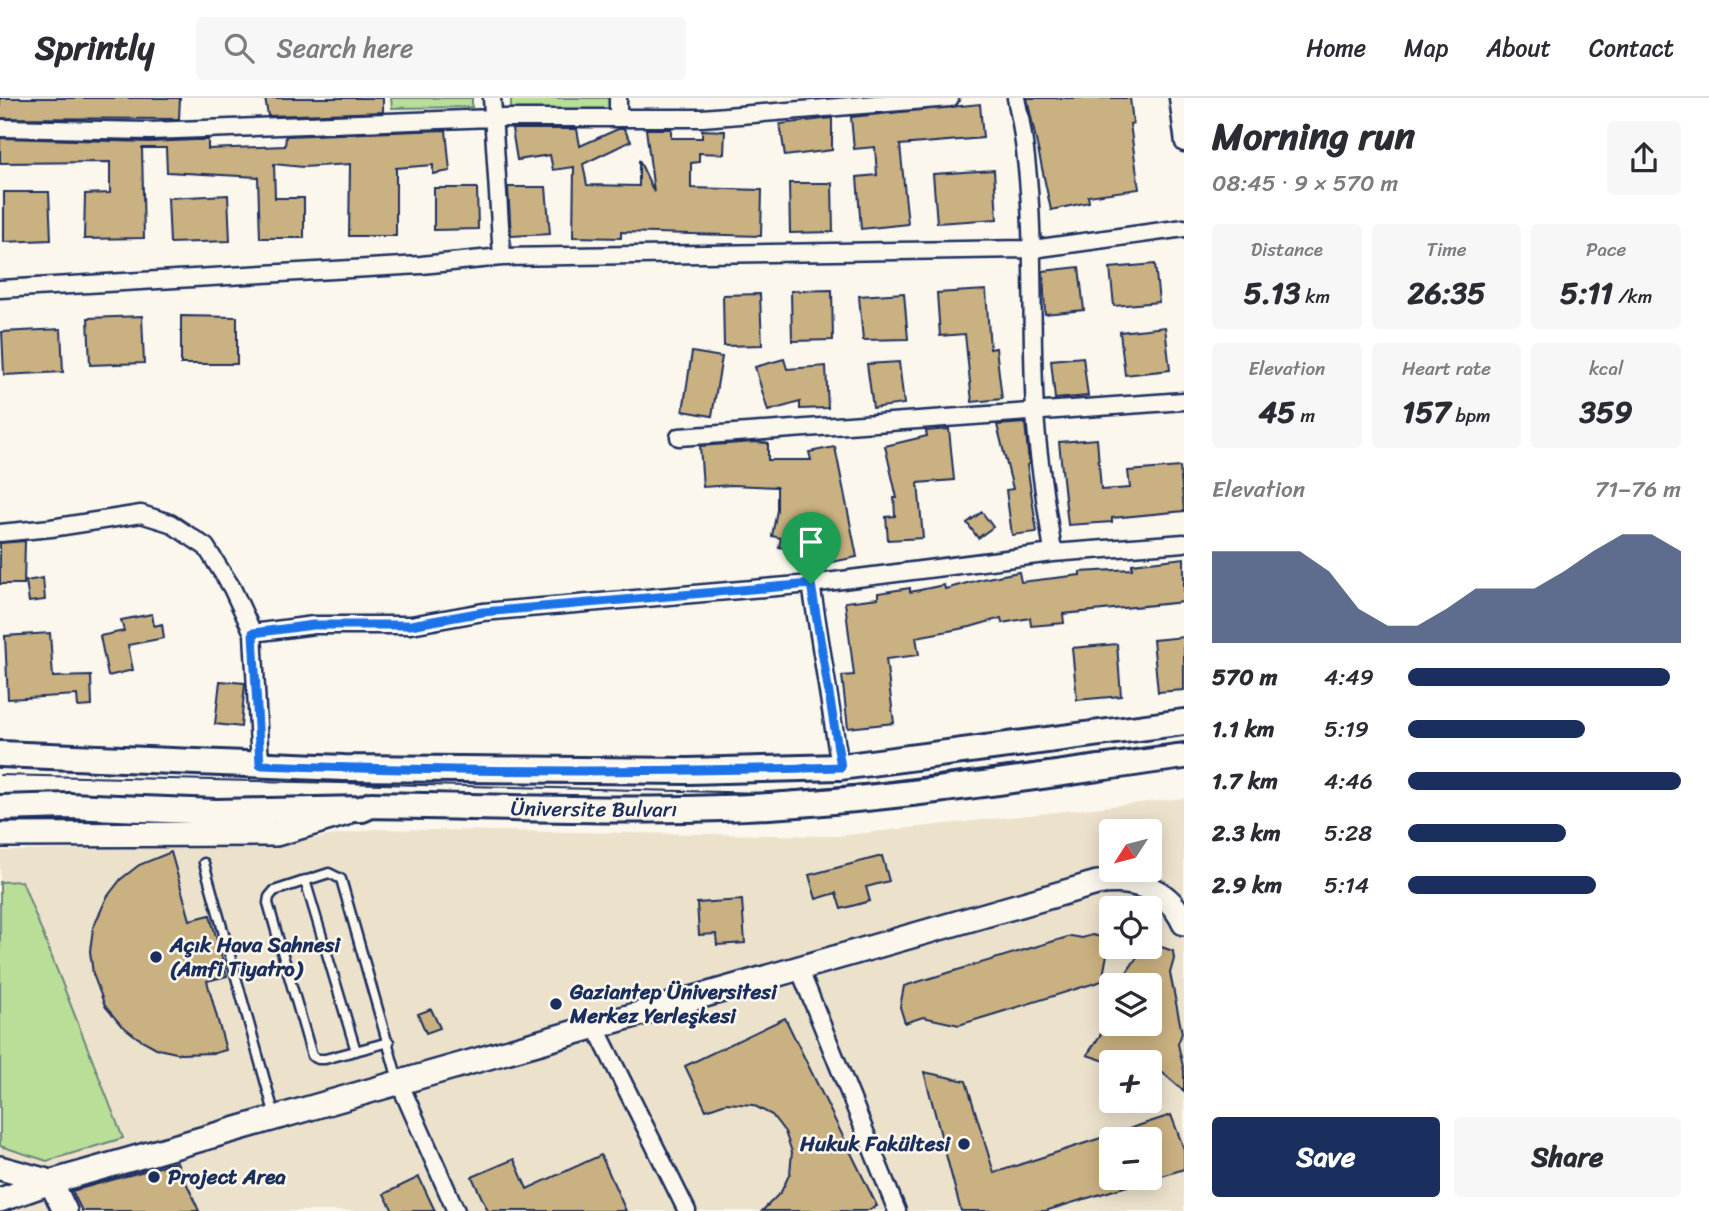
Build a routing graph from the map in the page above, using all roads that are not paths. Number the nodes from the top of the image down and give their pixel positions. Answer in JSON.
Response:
{"nodes":[{"id":1,"x":492,"y":98,"type":"edge"},
{"id":2,"x":618,"y":98,"type":"edge"},
{"id":3,"x":950,"y":98,"type":"edge"},
{"id":4,"x":1016,"y":98,"type":"edge"},
{"id":5,"x":1178,"y":98,"type":"edge"},
{"id":6,"x":493,"y":118,"type":"junction"},
{"id":7,"x":618,"y":118,"type":"junction"},
{"id":8,"x":0,"y":128,"type":"edge"},
{"id":9,"x":1184,"y":144,"type":"edge"},
{"id":10,"x":1184,"y":228,"type":"edge"},
{"id":11,"x":1033,"y":248,"type":"junction"},
{"id":12,"x":502,"y":257,"type":"junction"},
{"id":13,"x":0,"y":289,"type":"edge"},
{"id":14,"x":1184,"y":401,"type":"edge"},
{"id":15,"x":1035,"y":413,"type":"junction"},
{"id":16,"x":679,"y":437,"type":"dead end"},
{"id":17,"x":0,"y":533,"type":"edge"},
{"id":18,"x":1184,"y":543,"type":"edge"},
{"id":19,"x":1054,"y":553,"type":"junction"},
{"id":20,"x":811,"y":584,"type":"junction"},
{"id":21,"x":253,"y":633,"type":"junction"},
{"id":22,"x":1184,"y":722,"type":"edge"},
{"id":23,"x":0,"y":754,"type":"edge"},
{"id":24,"x":1184,"y":756,"type":"edge"},
{"id":25,"x":260,"y":765,"type":"junction"},
{"id":26,"x":841,"y":767,"type":"junction"},
{"id":27,"x":0,"y":808,"type":"edge"},
{"id":28,"x":362,"y":809,"type":"junction"},
{"id":29,"x":0,"y":835,"type":"edge"},
{"id":30,"x":204,"y":863,"type":"dead end"},
{"id":31,"x":305,"y":880,"type":"junction"},
{"id":32,"x":1184,"y":923,"type":"edge"},
{"id":33,"x":799,"y":968,"type":"junction"},
{"id":34,"x":595,"y":1026,"type":"junction"},
{"id":35,"x":389,"y":1042,"type":"junction"},
{"id":36,"x":356,"y":1051,"type":"junction"},
{"id":37,"x":399,"y":1082,"type":"junction"},
{"id":38,"x":276,"y":1118,"type":"junction"},
{"id":39,"x":0,"y":1168,"type":"edge"},
{"id":40,"x":51,"y":1182,"type":"junction"},
{"id":41,"x":0,"y":1200,"type":"edge"},
{"id":42,"x":65,"y":1211,"type":"edge"},
{"id":43,"x":456,"y":1211,"type":"edge"},
{"id":44,"x":687,"y":1211,"type":"edge"},
{"id":45,"x":897,"y":1211,"type":"edge"}],
"edges":[{"from":1,"to":6,"type":"street"},
{"from":2,"to":7,"type":"street"},
{"from":3,"to":7,"type":"street"},
{"from":4,"to":11,"type":"street"},
{"from":5,"to":9,"type":"street"},
{"from":6,"to":7,"type":"street"},
{"from":6,"to":8,"type":"street"},
{"from":6,"to":12,"type":"street"},
{"from":10,"to":11,"type":"street"},
{"from":11,"to":12,"type":"street"},
{"from":11,"to":15,"type":"street"},
{"from":12,"to":13,"type":"street"},
{"from":14,"to":15,"type":"street"},
{"from":15,"to":16,"type":"street"},
{"from":15,"to":19,"type":"street"},
{"from":17,"to":21,"type":"street"},
{"from":18,"to":19,"type":"street"},
{"from":19,"to":20,"type":"street"},
{"from":20,"to":21,"type":"street"},
{"from":20,"to":26,"type":"street"},
{"from":21,"to":25,"type":"street"},
{"from":22,"to":26,"type":"main road","name":"Üniversite Bulvarı"},
{"from":23,"to":25,"type":"main road","name":"Üniversite Bulvarı"},
{"from":24,"to":28,"type":"main road","name":"Üniversite Bulvarı"},
{"from":25,"to":26,"type":"main road","name":"Üniversite Bulvarı"},
{"from":27,"to":28,"type":"main road","name":"Üniversite Bulvarı"},
{"from":28,"to":29,"type":"street"},
{"from":30,"to":38,"type":"lane"},
{"from":31,"to":35,"type":"lane"},
{"from":31,"to":36,"type":"lane"},
{"from":31,"to":36,"type":"lane"},
{"from":32,"to":33,"type":"street"},
{"from":33,"to":34,"type":"street"},
{"from":33,"to":45,"type":"street"},
{"from":34,"to":37,"type":"street"},
{"from":34,"to":44,"type":"street"},
{"from":35,"to":36,"type":"lane"},
{"from":35,"to":37,"type":"lane"},
{"from":37,"to":38,"type":"street"},
{"from":37,"to":43,"type":"street"},
{"from":38,"to":40,"type":"street"},
{"from":39,"to":40,"type":"street"},
{"from":40,"to":41,"type":"street"},
{"from":40,"to":42,"type":"street"}]}
